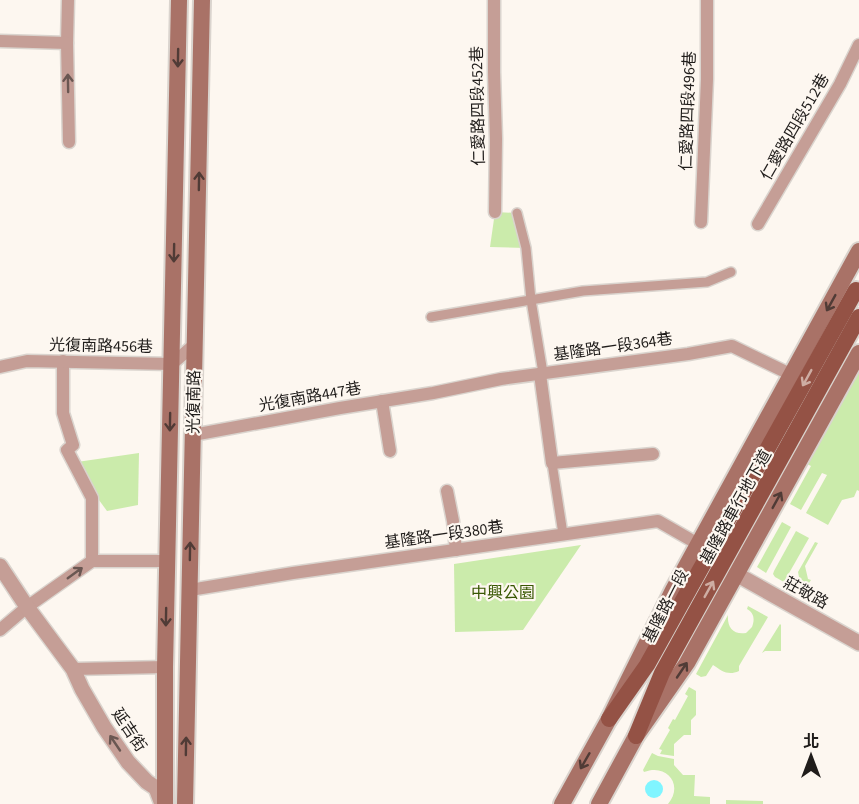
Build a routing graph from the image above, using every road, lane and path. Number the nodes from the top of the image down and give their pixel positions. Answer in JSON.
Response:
{"nodes":[{"id":1,"x":68,"y":0,"type":"edge"},
{"id":2,"x":179,"y":0,"type":"edge"},
{"id":3,"x":202,"y":0,"type":"edge"},
{"id":4,"x":494,"y":0,"type":"edge"},
{"id":5,"x":707,"y":0,"type":"edge"},
{"id":6,"x":0,"y":41,"type":"edge"},
{"id":7,"x":67,"y":43,"type":"junction"},
{"id":8,"x":859,"y":45,"type":"edge"},
{"id":9,"x":69,"y":142,"type":"dead end"},
{"id":10,"x":495,"y":212,"type":"dead end"},
{"id":11,"x":517,"y":213,"type":"dead end"},
{"id":12,"x":701,"y":222,"type":"dead end"},
{"id":13,"x":758,"y":224,"type":"dead end"},
{"id":14,"x":859,"y":251,"type":"edge"},
{"id":15,"x":731,"y":273,"type":"dead end"},
{"id":16,"x":856,"y":290,"type":"dead end"},
{"id":17,"x":531,"y":300,"type":"junction"},
{"id":18,"x":431,"y":317,"type":"dead end"},
{"id":19,"x":859,"y":317,"type":"edge"},
{"id":20,"x":195,"y":344,"type":"junction"},
{"id":21,"x":859,"y":353,"type":"edge"},
{"id":22,"x":63,"y":361,"type":"junction"},
{"id":23,"x":172,"y":364,"type":"junction"},
{"id":24,"x":0,"y":367,"type":"edge"},
{"id":25,"x":542,"y":373,"type":"junction"},
{"id":26,"x":792,"y":375,"type":"junction"},
{"id":27,"x":433,"y":393,"type":"joint"},
{"id":28,"x":382,"y":401,"type":"junction"},
{"id":29,"x":193,"y":435,"type":"junction"},
{"id":30,"x":390,"y":451,"type":"dead end"},
{"id":31,"x":653,"y":454,"type":"dead end"},
{"id":32,"x":552,"y":463,"type":"junction"},
{"id":33,"x":447,"y":491,"type":"dead end"},
{"id":34,"x":563,"y":534,"type":"junction"},
{"id":35,"x":698,"y":544,"type":"junction"},
{"id":36,"x":456,"y":550,"type":"junction"},
{"id":37,"x":92,"y":561,"type":"junction"},
{"id":38,"x":167,"y":561,"type":"junction"},
{"id":39,"x":0,"y":566,"type":"edge"},
{"id":40,"x":736,"y":574,"type":"junction"},
{"id":41,"x":190,"y":590,"type":"junction"},
{"id":42,"x":27,"y":607,"type":"junction"},
{"id":43,"x":0,"y":630,"type":"edge"},
{"id":44,"x":859,"y":643,"type":"edge"},
{"id":45,"x":165,"y":667,"type":"junction"},
{"id":46,"x":73,"y":669,"type":"junction"},
{"id":47,"x":609,"y":719,"type":"junction"},
{"id":48,"x":636,"y":736,"type":"junction"},
{"id":49,"x":164,"y":804,"type":"edge"},
{"id":50,"x":185,"y":804,"type":"edge"},
{"id":51,"x":562,"y":804,"type":"edge"},
{"id":52,"x":599,"y":804,"type":"edge"}],
"edges":[{"from":1,"to":7,"type":"street"},
{"from":2,"to":23,"type":"main road","name":"光復南路","one_way":true},
{"from":20,"to":3,"type":"main road","name":"光復南路","one_way":true},
{"from":4,"to":10,"type":"street","name":"仁愛路四段452巷"},
{"from":5,"to":12,"type":"street","name":"仁愛路四段496巷"},
{"from":6,"to":7,"type":"street"},
{"from":9,"to":7,"type":"street","one_way":true},
{"from":8,"to":13,"type":"street","name":"仁愛路四段512巷"},
{"from":11,"to":17,"type":"street"},
{"from":14,"to":26,"type":"main road","name":"基隆路一段","one_way":true},
{"from":15,"to":17,"type":"street"},
{"from":16,"to":47,"type":"main road","name":"基隆路車行地下道","one_way":true},
{"from":17,"to":18,"type":"street"},
{"from":17,"to":25,"type":"street"},
{"from":48,"to":19,"type":"main road","name":"基隆路車行地下道","one_way":true},
{"from":20,"to":23,"type":"street","name":"光復南路456巷"},
{"from":20,"to":29,"type":"main road","name":"光復南路"},
{"from":40,"to":21,"type":"main road","one_way":true},
{"from":22,"to":23,"type":"street","name":"光復南路456巷"},
{"from":22,"to":24,"type":"street","name":"光復南路456巷"},
{"from":22,"to":37,"type":"street"},
{"from":23,"to":38,"type":"main road","name":"光復南路","one_way":true},
{"from":25,"to":26,"type":"street","name":"基隆路一段364巷"},
{"from":25,"to":27,"type":"street","name":"基隆路一段364巷"},
{"from":25,"to":32,"type":"street"},
{"from":26,"to":35,"type":"main road","name":"基隆路一段"},
{"from":27,"to":28,"type":"street","name":"光復南路447巷"},
{"from":28,"to":29,"type":"street","name":"光復南路447巷"},
{"from":28,"to":30,"type":"street"},
{"from":41,"to":29,"type":"main road","name":"光復南路","one_way":true},
{"from":31,"to":32,"type":"street"},
{"from":32,"to":34,"type":"street"},
{"from":33,"to":36,"type":"street"},
{"from":34,"to":35,"type":"street","name":"基隆路一段380巷"},
{"from":34,"to":36,"type":"street","name":"基隆路一段380巷"},
{"from":35,"to":47,"type":"main road","name":"基隆路一段"},
{"from":36,"to":41,"type":"street","name":"基隆路一段380巷"},
{"from":37,"to":38,"type":"street"},
{"from":42,"to":37,"type":"street","one_way":true},
{"from":38,"to":45,"type":"main road","name":"光復南路","one_way":true},
{"from":39,"to":42,"type":"street","name":"延吉街"},
{"from":40,"to":44,"type":"street","name":"莊敬路"},
{"from":48,"to":40,"type":"main road","one_way":true},
{"from":50,"to":41,"type":"main road","name":"光復南路","one_way":true},
{"from":42,"to":43,"type":"street"},
{"from":42,"to":46,"type":"street","name":"延吉街"},
{"from":45,"to":46,"type":"street"},
{"from":45,"to":49,"type":"main road","name":"光復南路"},
{"from":49,"to":46,"type":"street","name":"延吉街","one_way":true},
{"from":47,"to":51,"type":"main road","name":"基隆路一段","one_way":true},
{"from":48,"to":52,"type":"main road"}]}
